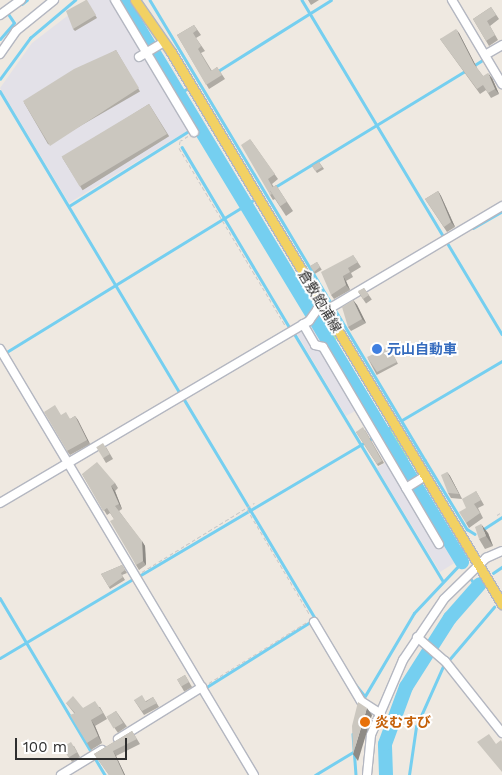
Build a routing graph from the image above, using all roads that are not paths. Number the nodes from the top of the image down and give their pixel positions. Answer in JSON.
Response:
{"nodes":[{"id":1,"x":20,"y":0,"type":"edge"},
{"id":2,"x":54,"y":0,"type":"edge"},
{"id":3,"x":115,"y":0,"type":"edge"},
{"id":4,"x":135,"y":0,"type":"edge"},
{"id":5,"x":452,"y":0,"type":"edge"},
{"id":6,"x":0,"y":14,"type":"edge"},
{"id":7,"x":164,"y":42,"type":"junction"},
{"id":8,"x":502,"y":45,"type":"edge"},
{"id":9,"x":150,"y":50,"type":"junction"},
{"id":10,"x":0,"y":54,"type":"edge"},
{"id":11,"x":486,"y":56,"type":"junction"},
{"id":12,"x":139,"y":57,"type":"dead end"},
{"id":13,"x":502,"y":84,"type":"edge"},
{"id":14,"x":193,"y":130,"type":"road end"},
{"id":15,"x":502,"y":206,"type":"edge"},
{"id":16,"x":331,"y":307,"type":"junction"},
{"id":17,"x":303,"y":324,"type":"junction"},
{"id":18,"x":0,"y":350,"type":"edge"},
{"id":19,"x":68,"y":463,"type":"junction"},
{"id":20,"x":425,"y":476,"type":"junction"},
{"id":21,"x":411,"y":484,"type":"junction"},
{"id":22,"x":0,"y":503,"type":"edge"},
{"id":23,"x":439,"y":544,"type":"dead end"},
{"id":24,"x":502,"y":551,"type":"edge"},
{"id":25,"x":479,"y":564,"type":"junction"},
{"id":26,"x":502,"y":604,"type":"edge"},
{"id":27,"x":313,"y":620,"type":"road end"},
{"id":28,"x":417,"y":637,"type":"junction"},
{"id":29,"x":204,"y":686,"type":"junction"},
{"id":30,"x":378,"y":712,"type":"junction"},
{"id":31,"x":502,"y":732,"type":"edge"},
{"id":32,"x":62,"y":775,"type":"edge"},
{"id":33,"x":254,"y":775,"type":"edge"},
{"id":34,"x":367,"y":775,"type":"edge"}],
"edges":[{"from":1,"to":6,"type":"street"},
{"from":2,"to":10,"type":"street"},
{"from":3,"to":9,"type":"street"},
{"from":4,"to":7,"type":"main road","name":"倉敷飽浦線"},
{"from":5,"to":11,"type":"street"},
{"from":7,"to":9,"type":"street"},
{"from":7,"to":16,"type":"main road","name":"倉敷飽浦線"},
{"from":8,"to":11,"type":"street"},
{"from":9,"to":12,"type":"street"},
{"from":9,"to":14,"type":"street"},
{"from":11,"to":13,"type":"street"},
{"from":15,"to":16,"type":"street"},
{"from":16,"to":17,"type":"street"},
{"from":16,"to":20,"type":"main road","name":"倉敷飽浦線"},
{"from":17,"to":19,"type":"street"},
{"from":17,"to":21,"type":"street"},
{"from":18,"to":19,"type":"street"},
{"from":19,"to":22,"type":"street"},
{"from":19,"to":29,"type":"street"},
{"from":20,"to":21,"type":"street"},
{"from":20,"to":25,"type":"main road","name":"倉敷飽浦線"},
{"from":21,"to":23,"type":"street"},
{"from":24,"to":25,"type":"street"},
{"from":25,"to":26,"type":"main road","name":"倉敷飽浦線"},
{"from":25,"to":28,"type":"street"},
{"from":27,"to":30,"type":"street"},
{"from":28,"to":30,"type":"street"},
{"from":28,"to":31,"type":"street"},
{"from":29,"to":32,"type":"street"},
{"from":29,"to":33,"type":"street"},
{"from":30,"to":34,"type":"street"}]}
